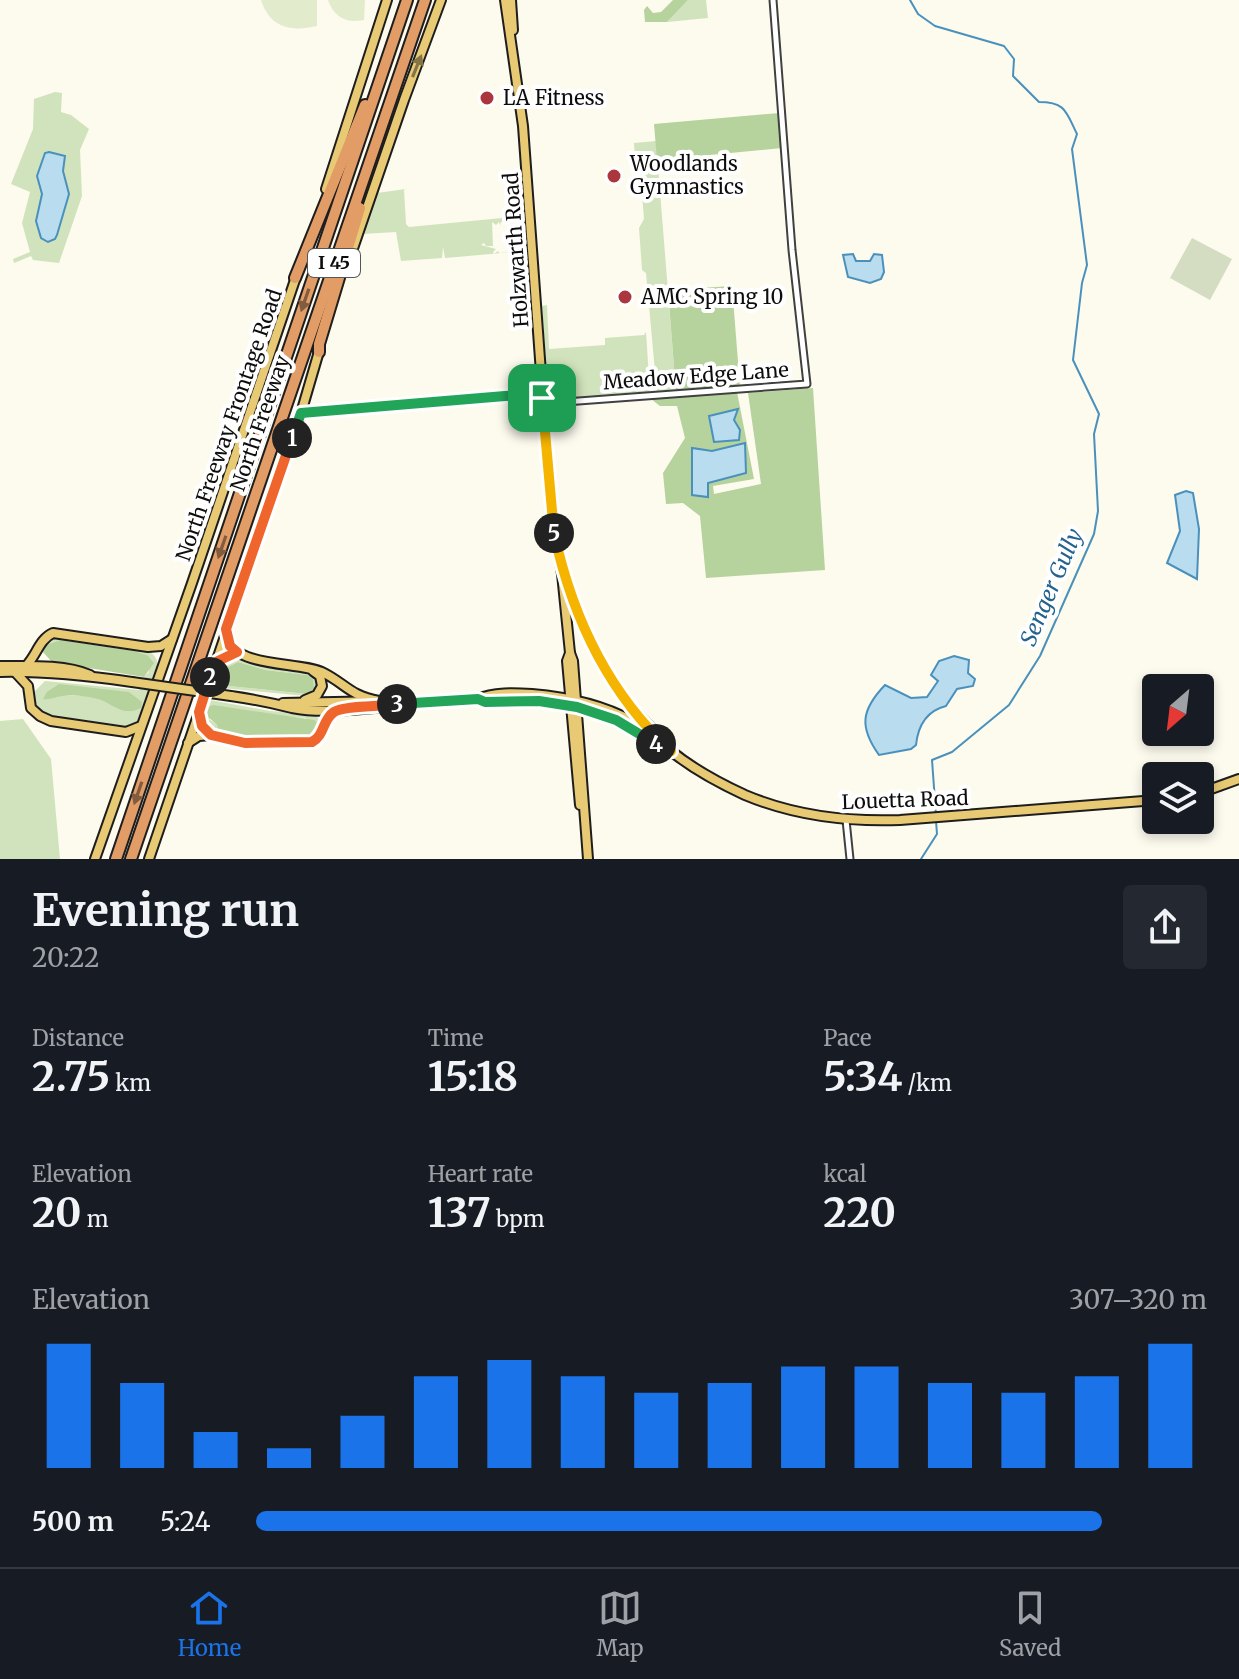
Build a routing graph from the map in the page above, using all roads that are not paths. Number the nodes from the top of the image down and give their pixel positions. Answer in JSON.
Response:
{"nodes":[{"id":1,"x":387,"y":0,"type":"edge"},
{"id":2,"x":407,"y":0,"type":"edge"},
{"id":3,"x":425,"y":0,"type":"edge"},
{"id":4,"x":441,"y":0,"type":"edge"},
{"id":5,"x":505,"y":0,"type":"edge"},
{"id":6,"x":511,"y":0,"type":"edge"},
{"id":7,"x":773,"y":0,"type":"edge"},
{"id":8,"x":512,"y":35,"type":"junction"},
{"id":9,"x":393,"y":41,"type":"junction"},
{"id":10,"x":397,"y":83,"type":"junction"},
{"id":11,"x":295,"y":278,"type":"junction"},
{"id":12,"x":319,"y":352,"type":"junction"},
{"id":13,"x":542,"y":398,"type":"junction"},
{"id":14,"x":301,"y":413,"type":"junction"},
{"id":15,"x":559,"y":557,"type":"junction"},
{"id":16,"x":226,"y":629,"type":"junction"},
{"id":17,"x":173,"y":639,"type":"junction"},
{"id":18,"x":148,"y":647,"type":"junction"},
{"id":19,"x":39,"y":648,"type":"junction"},
{"id":20,"x":237,"y":652,"type":"junction"},
{"id":21,"x":570,"y":653,"type":"junction"},
{"id":22,"x":214,"y":666,"type":"junction"},
{"id":23,"x":25,"y":667,"type":"junction"},
{"id":24,"x":305,"y":668,"type":"junction"},
{"id":25,"x":0,"y":669,"type":"edge"},
{"id":26,"x":15,"y":672,"type":"junction"},
{"id":27,"x":57,"y":672,"type":"junction"},
{"id":28,"x":161,"y":672,"type":"junction"},
{"id":29,"x":568,"y":685,"type":"junction"},
{"id":30,"x":29,"y":693,"type":"junction"},
{"id":31,"x":553,"y":696,"type":"junction"},
{"id":32,"x":478,"y":699,"type":"junction"},
{"id":33,"x":379,"y":701,"type":"junction"},
{"id":34,"x":301,"y":702,"type":"junction"},
{"id":35,"x":282,"y":703,"type":"junction"},
{"id":36,"x":573,"y":703,"type":"junction"},
{"id":37,"x":393,"y":704,"type":"junction"},
{"id":38,"x":309,"y":709,"type":"junction"},
{"id":39,"x":339,"y":709,"type":"junction"},
{"id":40,"x":592,"y":711,"type":"junction"},
{"id":41,"x":199,"y":712,"type":"junction"},
{"id":42,"x":578,"y":721,"type":"junction"},
{"id":43,"x":144,"y":722,"type":"junction"},
{"id":44,"x":324,"y":725,"type":"junction"},
{"id":45,"x":117,"y":731,"type":"junction"},
{"id":46,"x":211,"y":735,"type":"junction"},
{"id":47,"x":656,"y":738,"type":"junction"},
{"id":48,"x":188,"y":743,"type":"junction"},
{"id":49,"x":671,"y":751,"type":"junction"},
{"id":50,"x":133,"y":752,"type":"junction"},
{"id":51,"x":1239,"y":779,"type":"edge"},
{"id":52,"x":1214,"y":788,"type":"edge"},
{"id":53,"x":1142,"y":801,"type":"edge"},
{"id":54,"x":585,"y":816,"type":"junction"},
{"id":55,"x":846,"y":820,"type":"junction"},
{"id":56,"x":95,"y":859,"type":"edge"},
{"id":57,"x":116,"y":859,"type":"edge"},
{"id":58,"x":131,"y":859,"type":"edge"},
{"id":59,"x":149,"y":859,"type":"edge"},
{"id":60,"x":588,"y":859,"type":"edge"},
{"id":61,"x":850,"y":859,"type":"edge"}],
"edges":[{"from":1,"to":11,"type":"main road","name":"North Freeway Frontage Road"},
{"from":2,"to":9,"type":"highway","name":"North Freeway","number":"I 45"},
{"from":3,"to":10,"type":"highway","name":"North Freeway","number":"I 45"},
{"from":12,"to":4,"type":"main road","one_way":true},
{"from":5,"to":8,"type":"main road","name":"Holzwarth Road"},
{"from":6,"to":8,"type":"main road","name":"Holzwarth Road"},
{"from":7,"to":13,"type":"street","name":"Meadow Edge Lane"},
{"from":8,"to":13,"type":"main road","name":"Holzwarth Road"},
{"from":9,"to":11,"type":"highway"},
{"from":9,"to":57,"type":"highway","name":"North Freeway","number":"I 45","one_way":true},
{"from":10,"to":12,"type":"highway"},
{"from":10,"to":58,"type":"highway","name":"North Freeway","number":"I 45"},
{"from":11,"to":17,"type":"main road","name":"North Freeway Frontage Road"},
{"from":12,"to":14,"type":"main road"},
{"from":13,"to":14,"type":"street","name":"Meadow Edge Lane"},
{"from":13,"to":15,"type":"main road","name":"Holzwarth Road"},
{"from":14,"to":16,"type":"main road"},
{"from":15,"to":21,"type":"main road","name":"Holzwarth Road"},
{"from":15,"to":47,"type":"main road"},
{"from":16,"to":20,"type":"main road"},
{"from":16,"to":22,"type":"main road"},
{"from":17,"to":18,"type":"main road"},
{"from":17,"to":28,"type":"main road","name":"North Freeway Frontage Road"},
{"from":18,"to":19,"type":"main road"},
{"from":18,"to":28,"type":"main road"},
{"from":19,"to":23,"type":"main road"},
{"from":19,"to":27,"type":"main road"},
{"from":20,"to":22,"type":"main road"},
{"from":20,"to":24,"type":"main road"},
{"from":21,"to":29,"type":"main road","name":"Holzwarth Road"},
{"from":21,"to":36,"type":"main road","name":"Holzwarth Road"},
{"from":22,"to":41,"type":"main road"},
{"from":23,"to":25,"type":"main road"},
{"from":23,"to":27,"type":"main road"},
{"from":24,"to":33,"type":"main road"},
{"from":24,"to":34,"type":"main road"},
{"from":25,"to":26,"type":"main road"},
{"from":26,"to":27,"type":"main road"},
{"from":26,"to":30,"type":"main road"},
{"from":27,"to":30,"type":"main road"},
{"from":27,"to":35,"type":"main road","name":"Louetta Road","bridge":true},
{"from":28,"to":43,"type":"main road","name":"North Freeway Frontage Road"},
{"from":29,"to":31,"type":"main road"},
{"from":29,"to":36,"type":"main road","name":"Holzwarth Road"},
{"from":30,"to":45,"type":"main road"},
{"from":31,"to":32,"type":"main road","name":"Louetta Road"},
{"from":31,"to":36,"type":"main road","name":"Louetta Road"},
{"from":32,"to":36,"type":"main road","name":"Louetta Road"},
{"from":32,"to":37,"type":"main road","name":"Louetta Road"},
{"from":33,"to":34,"type":"main road","name":"Louetta Road"},
{"from":33,"to":37,"type":"main road","name":"Louetta Road"},
{"from":34,"to":35,"type":"main road","name":"Louetta Road"},
{"from":35,"to":38,"type":"main road","name":"Louetta Road"},
{"from":36,"to":40,"type":"main road","name":"Louetta Road"},
{"from":36,"to":42,"type":"main road","name":"Holzwarth Road"},
{"from":36,"to":47,"type":"main road","name":"Louetta Road"},
{"from":36,"to":54,"type":"main road","name":"Holzwarth Road"},
{"from":37,"to":39,"type":"main road","name":"Louetta Road"},
{"from":38,"to":39,"type":"main road","name":"Louetta Road"},
{"from":38,"to":44,"type":"main road"},
{"from":39,"to":44,"type":"main road"},
{"from":40,"to":42,"type":"main road"},
{"from":40,"to":49,"type":"main road","name":"Louetta Road"},
{"from":41,"to":46,"type":"main road"},
{"from":41,"to":48,"type":"main road"},
{"from":42,"to":54,"type":"main road","name":"Holzwarth Road"},
{"from":43,"to":45,"type":"main road"},
{"from":43,"to":50,"type":"main road","name":"North Freeway Frontage Road"},
{"from":44,"to":46,"type":"main road"},
{"from":45,"to":50,"type":"main road"},
{"from":46,"to":48,"type":"main road"},
{"from":47,"to":49,"type":"main road","name":"Louetta Road"},
{"from":48,"to":59,"type":"main road"},
{"from":49,"to":55,"type":"main road","name":"Louetta Road"},
{"from":50,"to":56,"type":"main road","name":"North Freeway Frontage Road"},
{"from":51,"to":52,"type":"main road"},
{"from":53,"to":55,"type":"main road","name":"Louetta Road"},
{"from":54,"to":60,"type":"main road","name":"Holzwarth Road"},
{"from":55,"to":61,"type":"street"}]}
